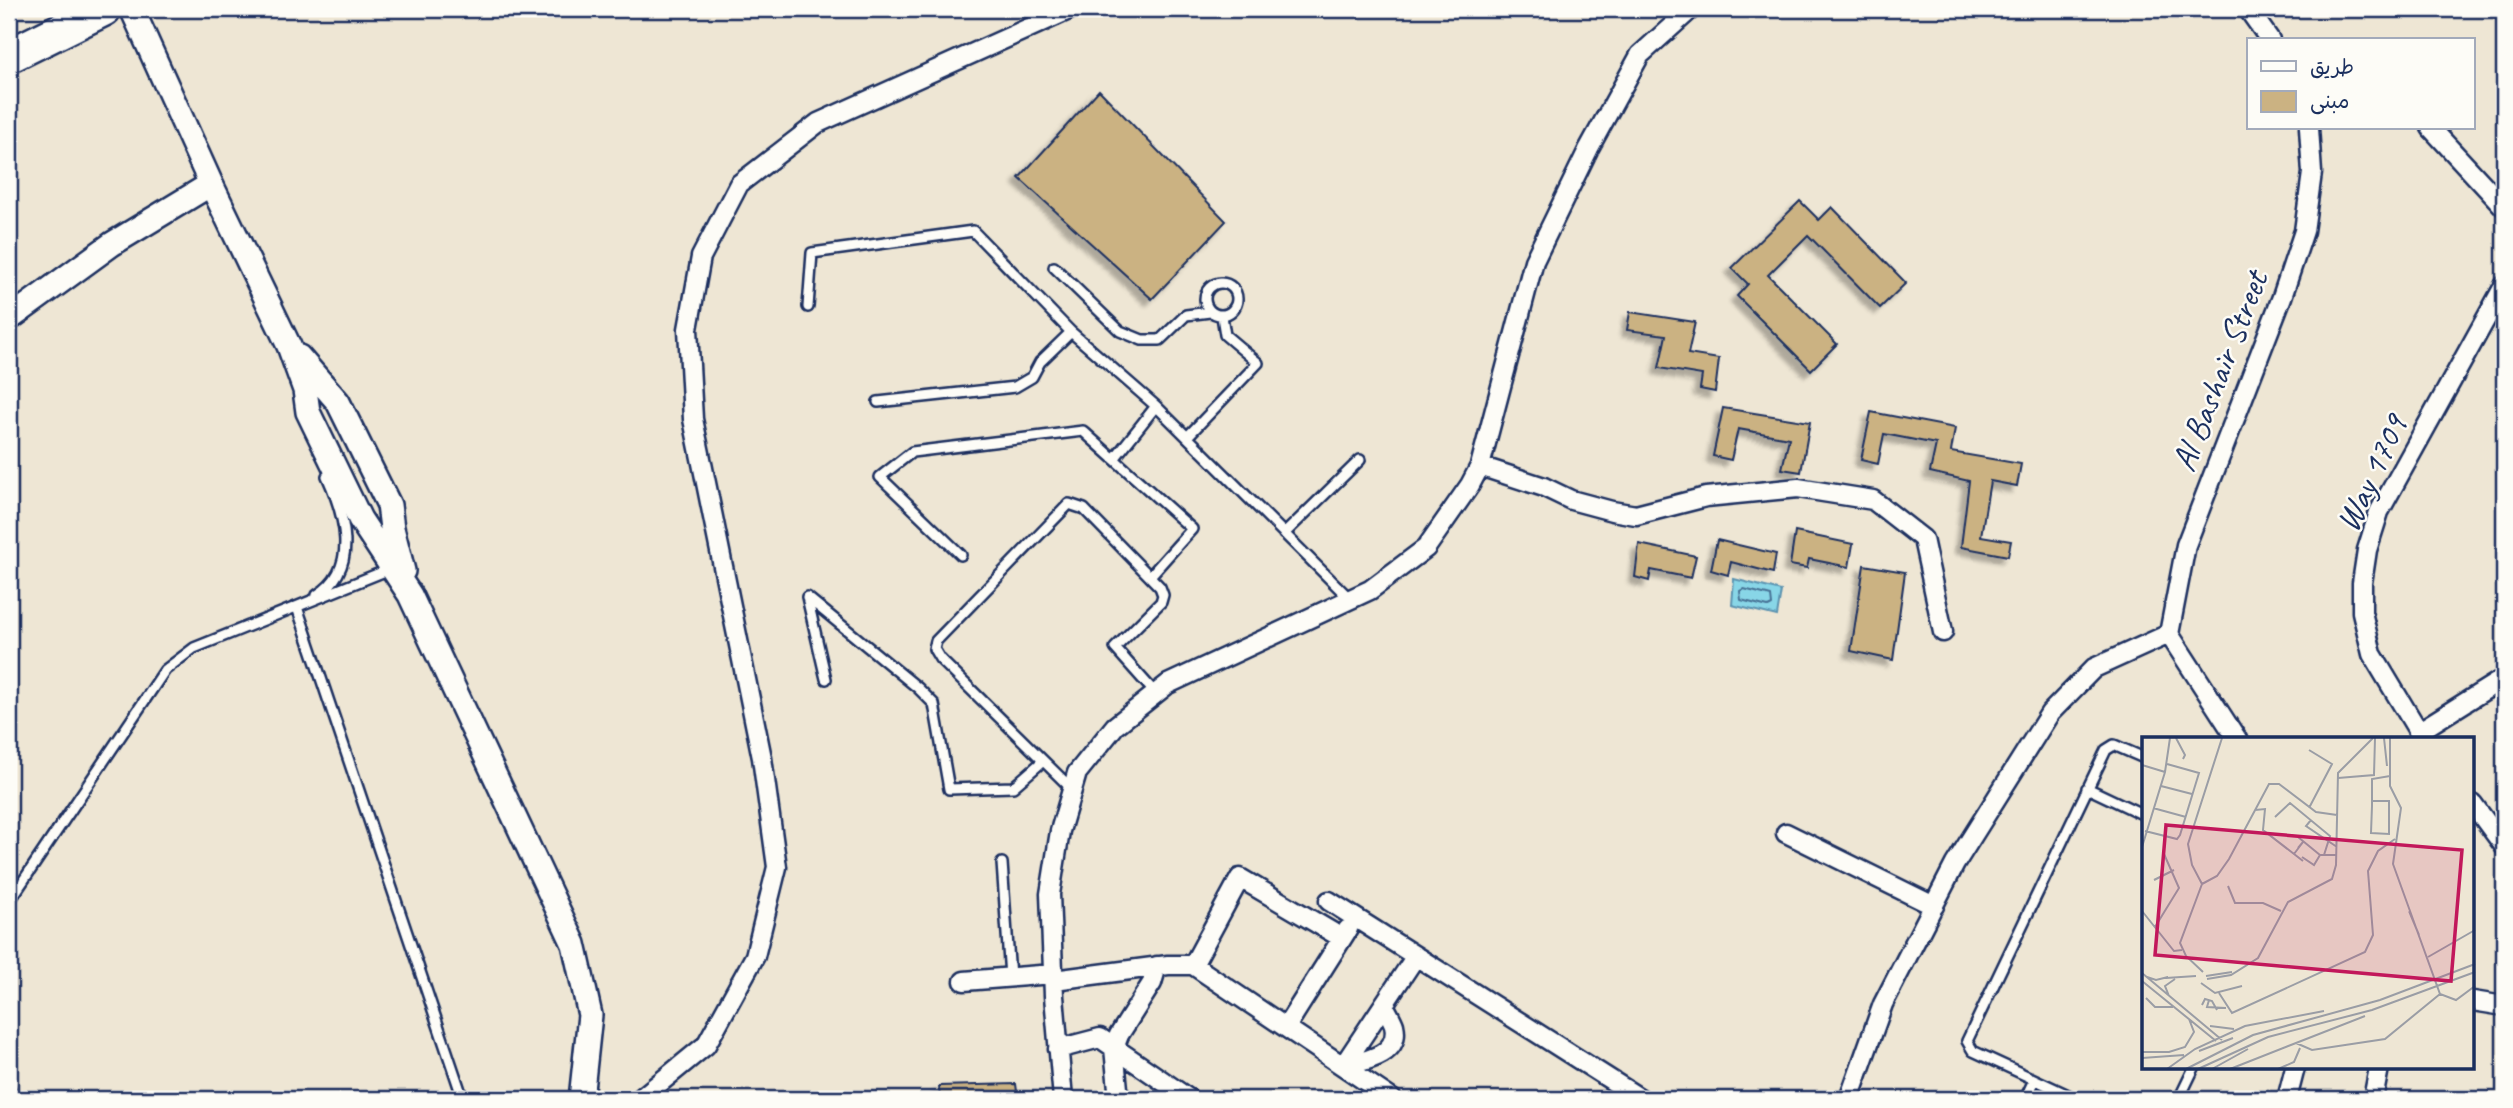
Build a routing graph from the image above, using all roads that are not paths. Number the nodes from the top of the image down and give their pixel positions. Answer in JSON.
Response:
{"nodes":[{"id":1,"x":104,"y":9,"type":"edge"},
{"id":2,"x":132,"y":9,"type":"edge"},
{"id":3,"x":1071,"y":9,"type":"edge"},
{"id":4,"x":1691,"y":9,"type":"edge"},
{"id":5,"x":2248,"y":9,"type":"edge"},
{"id":6,"x":2269,"y":38,"type":"edge"},
{"id":7,"x":9,"y":56,"type":"edge"},
{"id":8,"x":2309,"y":130,"type":"edge"},
{"id":9,"x":2433,"y":130,"type":"edge"},
{"id":10,"x":211,"y":184,"type":"junction"},
{"id":11,"x":2504,"y":207,"type":"edge"},
{"id":12,"x":1054,"y":267,"type":"dead end"},
{"id":13,"x":2504,"y":286,"type":"edge"},
{"id":14,"x":808,"y":307,"type":"dead end"},
{"id":15,"x":1210,"y":312,"type":"junction"},
{"id":16,"x":1222,"y":316,"type":"junction"},
{"id":17,"x":9,"y":319,"type":"edge"},
{"id":18,"x":1071,"y":332,"type":"junction"},
{"id":19,"x":289,"y":346,"type":"junction"},
{"id":20,"x":878,"y":402,"type":"dead end"},
{"id":21,"x":1156,"y":406,"type":"junction"},
{"id":22,"x":308,"y":412,"type":"junction"},
{"id":23,"x":1187,"y":438,"type":"junction"},
{"id":24,"x":1114,"y":458,"type":"junction"},
{"id":25,"x":1360,"y":460,"type":"dead end"},
{"id":26,"x":1480,"y":466,"type":"junction"},
{"id":27,"x":1284,"y":534,"type":"junction"},
{"id":28,"x":961,"y":555,"type":"dead end"},
{"id":29,"x":397,"y":566,"type":"junction"},
{"id":30,"x":1150,"y":576,"type":"junction"},
{"id":31,"x":1350,"y":599,"type":"junction"},
{"id":32,"x":297,"y":607,"type":"junction"},
{"id":33,"x":1943,"y":632,"type":"dead end"},
{"id":34,"x":2169,"y":634,"type":"junction"},
{"id":35,"x":2504,"y":678,"type":"edge"},
{"id":36,"x":826,"y":679,"type":"dead end"},
{"id":37,"x":1156,"y":694,"type":"junction"},
{"id":38,"x":2420,"y":736,"type":"edge"},
{"id":39,"x":2236,"y":737,"type":"edge"},
{"id":40,"x":2142,"y":757,"type":"edge"},
{"id":41,"x":1043,"y":761,"type":"junction"},
{"id":42,"x":2087,"y":788,"type":"junction"},
{"id":43,"x":1072,"y":789,"type":"junction"},
{"id":44,"x":2474,"y":805,"type":"edge"},
{"id":45,"x":2142,"y":814,"type":"edge"},
{"id":46,"x":1786,"y":833,"type":"dead end"},
{"id":47,"x":2504,"y":846,"type":"edge"},
{"id":48,"x":1002,"y":863,"type":"dead end"},
{"id":49,"x":1329,"y":901,"type":"dead end"},
{"id":50,"x":9,"y":902,"type":"edge"},
{"id":51,"x":1934,"y":906,"type":"junction"},
{"id":52,"x":1355,"y":917,"type":"junction"},
{"id":53,"x":1342,"y":939,"type":"junction"},
{"id":54,"x":1416,"y":956,"type":"junction"},
{"id":55,"x":1194,"y":965,"type":"junction"},
{"id":56,"x":1157,"y":966,"type":"junction"},
{"id":57,"x":1010,"y":977,"type":"junction"},
{"id":58,"x":1053,"y":977,"type":"junction"},
{"id":59,"x":964,"y":981,"type":"dead end"},
{"id":60,"x":2474,"y":1000,"type":"edge"},
{"id":61,"x":1384,"y":1005,"type":"junction"},
{"id":62,"x":2504,"y":1006,"type":"edge"},
{"id":63,"x":1286,"y":1027,"type":"junction"},
{"id":64,"x":1114,"y":1048,"type":"junction"},
{"id":65,"x":1058,"y":1049,"type":"junction"},
{"id":66,"x":1343,"y":1066,"type":"junction"},
{"id":67,"x":2193,"y":1070,"type":"edge"},
{"id":68,"x":2294,"y":1070,"type":"edge"},
{"id":69,"x":2379,"y":1070,"type":"edge"},
{"id":70,"x":2034,"y":1080,"type":"junction"},
{"id":71,"x":9,"y":1086,"type":"edge"},
{"id":72,"x":13,"y":1099,"type":"edge"},
{"id":73,"x":463,"y":1099,"type":"edge"},
{"id":74,"x":581,"y":1099,"type":"edge"},
{"id":75,"x":640,"y":1099,"type":"edge"},
{"id":76,"x":1063,"y":1099,"type":"edge"},
{"id":77,"x":1119,"y":1099,"type":"edge"},
{"id":78,"x":1189,"y":1099,"type":"edge"},
{"id":79,"x":1392,"y":1099,"type":"edge"},
{"id":80,"x":1641,"y":1099,"type":"edge"},
{"id":81,"x":1849,"y":1099,"type":"edge"},
{"id":82,"x":2025,"y":1099,"type":"edge"},
{"id":83,"x":2077,"y":1099,"type":"edge"},
{"id":84,"x":2179,"y":1099,"type":"edge"},
{"id":85,"x":2287,"y":1099,"type":"edge"},
{"id":86,"x":2373,"y":1099,"type":"edge"}],
"edges":[{"from":1,"to":7,"type":"highway"},
{"from":2,"to":10,"type":"street"},
{"from":3,"to":75,"type":"street"},
{"from":4,"to":26,"type":"street"},
{"from":5,"to":6,"type":"street"},
{"from":8,"to":34,"type":"street","name":"Al Bashair Street"},
{"from":9,"to":11,"type":"street"},
{"from":10,"to":17,"type":"street"},
{"from":10,"to":19,"type":"street"},
{"from":12,"to":15,"type":"lane"},
{"from":13,"to":38,"type":"street","name":"Way 1709"},
{"from":14,"to":18,"type":"lane"},
{"from":15,"to":16,"type":"lane"},
{"from":15,"to":16,"type":"lane"},
{"from":16,"to":23,"type":"lane"},
{"from":18,"to":20,"type":"lane"},
{"from":18,"to":21,"type":"lane"},
{"from":19,"to":22,"type":"street"},
{"from":19,"to":29,"type":"street"},
{"from":21,"to":23,"type":"lane"},
{"from":21,"to":24,"type":"lane"},
{"from":22,"to":29,"type":"street"},
{"from":22,"to":32,"type":"lane"},
{"from":23,"to":27,"type":"lane"},
{"from":24,"to":28,"type":"lane"},
{"from":24,"to":30,"type":"lane"},
{"from":25,"to":27,"type":"lane"},
{"from":26,"to":31,"type":"street"},
{"from":26,"to":33,"type":"street"},
{"from":27,"to":31,"type":"lane"},
{"from":29,"to":32,"type":"lane"},
{"from":29,"to":74,"type":"street"},
{"from":30,"to":37,"type":"lane"},
{"from":30,"to":41,"type":"lane"},
{"from":31,"to":37,"type":"street"},
{"from":32,"to":50,"type":"lane"},
{"from":32,"to":73,"type":"lane"},
{"from":34,"to":39,"type":"street"},
{"from":34,"to":51,"type":"street"},
{"from":35,"to":38,"type":"street","name":"Way 1709"},
{"from":36,"to":41,"type":"lane"},
{"from":37,"to":43,"type":"street"},
{"from":40,"to":42,"type":"lane"},
{"from":41,"to":43,"type":"lane"},
{"from":42,"to":45,"type":"lane"},
{"from":42,"to":70,"type":"lane"},
{"from":43,"to":58,"type":"street"},
{"from":44,"to":47,"type":"street"},
{"from":46,"to":51,"type":"street"},
{"from":48,"to":57,"type":"lane"},
{"from":49,"to":52,"type":"street"},
{"from":51,"to":81,"type":"street"},
{"from":52,"to":53,"type":"street"},
{"from":52,"to":54,"type":"street"},
{"from":53,"to":55,"type":"street"},
{"from":53,"to":63,"type":"street"},
{"from":54,"to":61,"type":"street"},
{"from":54,"to":80,"type":"street"},
{"from":55,"to":56,"type":"street"},
{"from":55,"to":63,"type":"street"},
{"from":56,"to":58,"type":"street"},
{"from":56,"to":64,"type":"street"},
{"from":57,"to":58,"type":"street"},
{"from":57,"to":59,"type":"street"},
{"from":58,"to":65,"type":"street"},
{"from":60,"to":62,"type":"street"},
{"from":61,"to":66,"type":"street"},
{"from":61,"to":66,"type":"street"},
{"from":63,"to":66,"type":"street"},
{"from":64,"to":65,"type":"street"},
{"from":64,"to":77,"type":"street"},
{"from":64,"to":78,"type":"street"},
{"from":65,"to":76,"type":"street"},
{"from":66,"to":79,"type":"street"},
{"from":67,"to":84,"type":"lane"},
{"from":68,"to":85,"type":"street"},
{"from":69,"to":86,"type":"street"},
{"from":70,"to":82,"type":"lane"},
{"from":70,"to":83,"type":"lane"},
{"from":71,"to":72,"type":"lane"}]}
